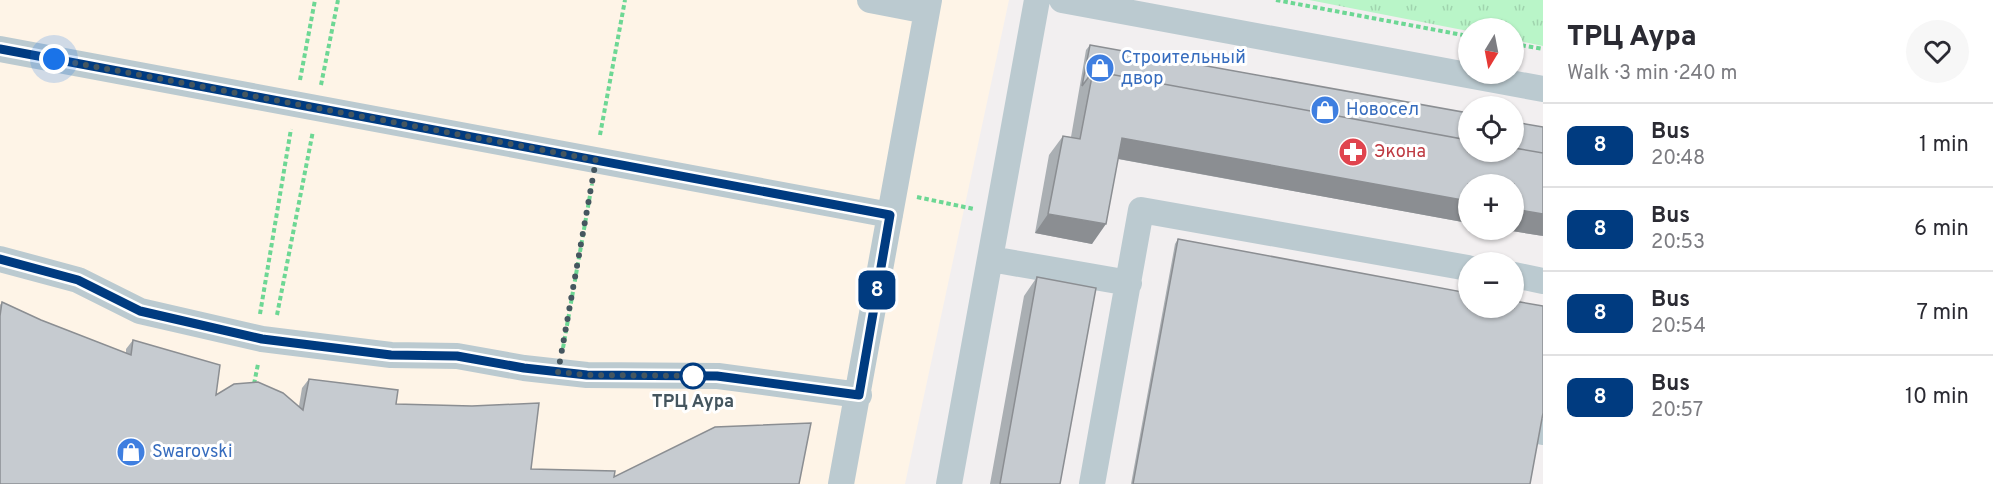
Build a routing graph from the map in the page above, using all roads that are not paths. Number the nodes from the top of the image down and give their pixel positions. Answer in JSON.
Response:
{"nodes":[{"id":1,"x":870,"y":0,"type":"edge"},
{"id":2,"x":1037,"y":0,"type":"edge"},
{"id":3,"x":1062,"y":0,"type":"edge"},
{"id":4,"x":928,"y":6,"type":"edge"},
{"id":5,"x":0,"y":49,"type":"edge"},
{"id":6,"x":1543,"y":89,"type":"edge"},
{"id":7,"x":892,"y":203,"type":"junction"},
{"id":8,"x":0,"y":259,"type":"edge"},
{"id":9,"x":991,"y":259,"type":"junction"},
{"id":10,"x":1458,"y":265,"type":"edge"},
{"id":11,"x":1524,"y":277,"type":"edge"},
{"id":12,"x":1543,"y":280,"type":"edge"},
{"id":13,"x":1129,"y":283,"type":"junction"},
{"id":14,"x":859,"y":395,"type":"junction"},
{"id":15,"x":841,"y":484,"type":"edge"},
{"id":16,"x":950,"y":484,"type":"edge"},
{"id":17,"x":1092,"y":484,"type":"edge"}],
"edges":[{"from":1,"to":4,"type":"lane"},
{"from":2,"to":9,"type":"lane"},
{"from":3,"to":6,"type":"lane"},
{"from":4,"to":7,"type":"lane"},
{"from":5,"to":7,"type":"lane"},
{"from":7,"to":14,"type":"lane"},
{"from":8,"to":14,"type":"lane"},
{"from":9,"to":13,"type":"lane"},
{"from":9,"to":16,"type":"lane"},
{"from":10,"to":13,"type":"lane"},
{"from":11,"to":12,"type":"lane"},
{"from":13,"to":17,"type":"lane"},
{"from":14,"to":15,"type":"lane"}]}
